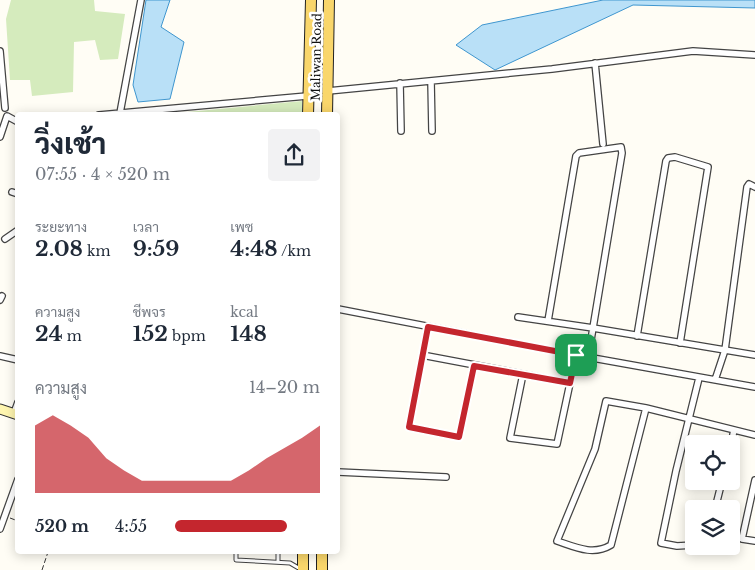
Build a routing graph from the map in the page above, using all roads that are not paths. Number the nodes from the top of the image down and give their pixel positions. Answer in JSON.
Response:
{"nodes":[{"id":1,"x":141,"y":0,"type":"edge"},
{"id":2,"x":311,"y":0,"type":"edge"},
{"id":3,"x":329,"y":0,"type":"edge"},
{"id":4,"x":0,"y":51,"type":"edge"},
{"id":5,"x":755,"y":55,"type":"edge"},
{"id":6,"x":595,"y":64,"type":"junction"},
{"id":7,"x":430,"y":81,"type":"junction"},
{"id":8,"x":400,"y":83,"type":"junction"},
{"id":9,"x":328,"y":91,"type":"junction"},
{"id":10,"x":307,"y":96,"type":"junction"},
{"id":11,"x":2,"y":107,"type":"edge"},
{"id":12,"x":120,"y":112,"type":"edge"},
{"id":13,"x":131,"y":112,"type":"edge"},
{"id":14,"x":308,"y":112,"type":"edge"},
{"id":15,"x":327,"y":112,"type":"edge"},
{"id":16,"x":7,"y":116,"type":"junction"},
{"id":17,"x":15,"y":120,"type":"edge"},
{"id":18,"x":432,"y":130,"type":"dead end"},
{"id":19,"x":401,"y":131,"type":"dead end"},
{"id":20,"x":0,"y":137,"type":"edge"},
{"id":21,"x":603,"y":144,"type":"dead end"},
{"id":22,"x":755,"y":187,"type":"edge"},
{"id":23,"x":15,"y":232,"type":"edge"},
{"id":24,"x":5,"y":239,"type":"dead end"},
{"id":25,"x":340,"y":309,"type":"edge"},
{"id":26,"x":518,"y":317,"type":"dead end"},
{"id":27,"x":548,"y":321,"type":"junction"},
{"id":28,"x":428,"y":327,"type":"junction"},
{"id":29,"x":593,"y":328,"type":"junction"},
{"id":30,"x":637,"y":336,"type":"junction"},
{"id":31,"x":680,"y":343,"type":"junction"},
{"id":32,"x":725,"y":350,"type":"junction"},
{"id":33,"x":422,"y":355,"type":"junction"},
{"id":34,"x":576,"y":355,"type":"junction"},
{"id":35,"x":755,"y":355,"type":"edge"},
{"id":36,"x":0,"y":356,"type":"edge"},
{"id":37,"x":588,"y":358,"type":"junction"},
{"id":38,"x":15,"y":359,"type":"edge"},
{"id":39,"x":474,"y":366,"type":"junction"},
{"id":40,"x":522,"y":374,"type":"junction"},
{"id":41,"x":700,"y":378,"type":"junction"},
{"id":42,"x":715,"y":380,"type":"junction"},
{"id":43,"x":570,"y":383,"type":"junction"},
{"id":44,"x":755,"y":387,"type":"edge"},
{"id":45,"x":646,"y":408,"type":"junction"},
{"id":46,"x":0,"y":409,"type":"edge"},
{"id":47,"x":15,"y":414,"type":"edge"},
{"id":48,"x":689,"y":419,"type":"junction"},
{"id":49,"x":734,"y":430,"type":"junction"},
{"id":50,"x":733,"y":435,"type":"edge"},
{"id":51,"x":755,"y":435,"type":"edge"},
{"id":52,"x":340,"y":472,"type":"edge"},
{"id":53,"x":446,"y":478,"type":"dead end"},
{"id":54,"x":755,"y":480,"type":"edge"},
{"id":55,"x":15,"y":486,"type":"edge"},
{"id":56,"x":754,"y":491,"type":"edge"},
{"id":57,"x":0,"y":530,"type":"edge"},
{"id":58,"x":755,"y":541,"type":"edge"},
{"id":59,"x":685,"y":546,"type":"edge"},
{"id":60,"x":236,"y":554,"type":"edge"},
{"id":61,"x":278,"y":554,"type":"edge"},
{"id":62,"x":303,"y":554,"type":"edge"},
{"id":63,"x":322,"y":554,"type":"edge"},
{"id":64,"x":278,"y":562,"type":"junction"},
{"id":65,"x":303,"y":570,"type":"edge"},
{"id":66,"x":322,"y":570,"type":"edge"}],
"edges":[{"from":1,"to":12,"type":"street"},
{"from":2,"to":10,"type":"main road"},
{"from":3,"to":9,"type":"main road","name":"Maliwan Road"},
{"from":4,"to":11,"type":"street"},
{"from":5,"to":6,"type":"street"},
{"from":6,"to":7,"type":"street"},
{"from":6,"to":21,"type":"street"},
{"from":7,"to":8,"type":"street"},
{"from":7,"to":18,"type":"street"},
{"from":8,"to":9,"type":"street"},
{"from":8,"to":19,"type":"street"},
{"from":9,"to":15,"type":"main road","name":"Maliwan Road"},
{"from":10,"to":13,"type":"street"},
{"from":10,"to":14,"type":"main road"},
{"from":11,"to":16,"type":"street"},
{"from":16,"to":17,"type":"street"},
{"from":16,"to":20,"type":"street"},
{"from":22,"to":32,"type":"street"},
{"from":23,"to":24,"type":"street"},
{"from":25,"to":28,"type":"street"},
{"from":26,"to":27,"type":"street"},
{"from":27,"to":29,"type":"street"},
{"from":27,"to":29,"type":"street"},
{"from":28,"to":33,"type":"street"},
{"from":28,"to":34,"type":"street"},
{"from":29,"to":30,"type":"street"},
{"from":29,"to":37,"type":"street"},
{"from":30,"to":31,"type":"street"},
{"from":30,"to":31,"type":"street"},
{"from":31,"to":32,"type":"street"},
{"from":32,"to":35,"type":"street"},
{"from":32,"to":42,"type":"street"},
{"from":33,"to":39,"type":"street"},
{"from":33,"to":39,"type":"street"},
{"from":34,"to":37,"type":"street"},
{"from":34,"to":43,"type":"street"},
{"from":36,"to":38,"type":"street"},
{"from":37,"to":41,"type":"street"},
{"from":39,"to":40,"type":"street"},
{"from":40,"to":43,"type":"street"},
{"from":40,"to":43,"type":"street"},
{"from":41,"to":42,"type":"street"},
{"from":41,"to":48,"type":"street"},
{"from":42,"to":44,"type":"street"},
{"from":45,"to":45,"type":"street"},
{"from":45,"to":48,"type":"street"},
{"from":46,"to":47,"type":"street"},
{"from":48,"to":49,"type":"street"},
{"from":48,"to":59,"type":"street"},
{"from":49,"to":50,"type":"street"},
{"from":49,"to":51,"type":"street"},
{"from":52,"to":53,"type":"street"},
{"from":54,"to":56,"type":"street"},
{"from":55,"to":57,"type":"street"},
{"from":56,"to":58,"type":"street"},
{"from":60,"to":64,"type":"lane"},
{"from":61,"to":64,"type":"lane"},
{"from":62,"to":65,"type":"main road"},
{"from":63,"to":66,"type":"main road"},
{"from":64,"to":65,"type":"lane"}]}
